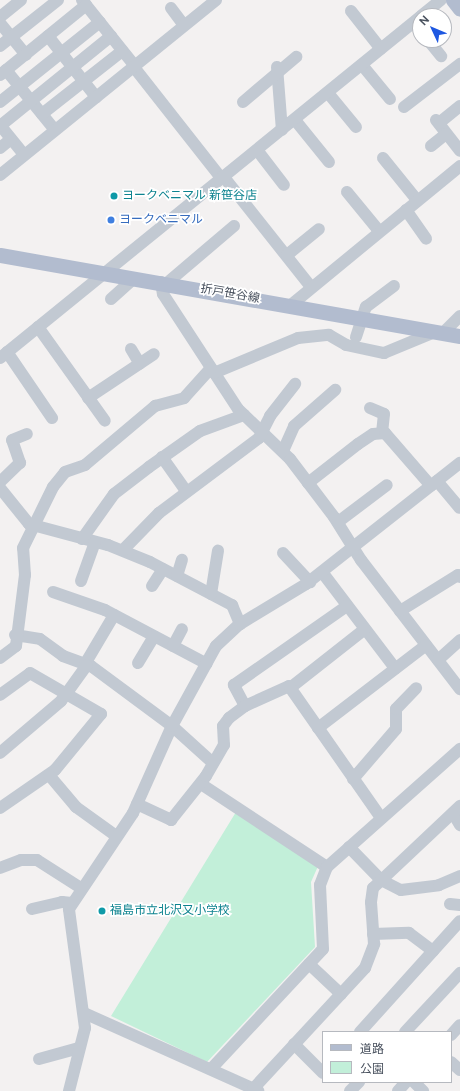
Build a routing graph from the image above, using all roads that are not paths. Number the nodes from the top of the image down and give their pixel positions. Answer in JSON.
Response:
{"nodes":[{"id":1,"x":22,"y":0,"type":"edge"},
{"id":2,"x":58,"y":0,"type":"edge"},
{"id":3,"x":216,"y":0,"type":"edge"},
{"id":4,"x":441,"y":0,"type":"edge"},
{"id":5,"x":453,"y":0,"type":"edge"},
{"id":6,"x":84,"y":3,"type":"edge"},
{"id":7,"x":202,"y":4,"type":"edge"},
{"id":8,"x":171,"y":8,"type":"dead end"},
{"id":9,"x":433,"y":8,"type":"edge"},
{"id":10,"x":460,"y":8,"type":"edge"},
{"id":11,"x":351,"y":11,"type":"dead end"},
{"id":12,"x":0,"y":17,"type":"edge"},
{"id":13,"x":100,"y":22,"type":"junction"},
{"id":14,"x":0,"y":23,"type":"edge"},
{"id":15,"x":184,"y":25,"type":"junction"},
{"id":16,"x":412,"y":26,"type":"edge"},
{"id":17,"x":48,"y":36,"type":"junction"},
{"id":18,"x":111,"y":36,"type":"junction"},
{"id":19,"x":12,"y":37,"type":"junction"},
{"id":20,"x":0,"y":46,"type":"edge"},
{"id":21,"x":434,"y":48,"type":"edge"},
{"id":22,"x":381,"y":49,"type":"junction"},
{"id":23,"x":122,"y":50,"type":"junction"},
{"id":24,"x":61,"y":53,"type":"junction"},
{"id":25,"x":26,"y":54,"type":"junction"},
{"id":26,"x":441,"y":56,"type":"dead end"},
{"id":27,"x":296,"y":57,"type":"dead end"},
{"id":28,"x":460,"y":64,"type":"edge"},
{"id":29,"x":362,"y":65,"type":"junction"},
{"id":30,"x":134,"y":66,"type":"junction"},
{"id":31,"x":72,"y":67,"type":"junction"},
{"id":32,"x":277,"y":69,"type":"junction"},
{"id":33,"x":3,"y":73,"type":"edge"},
{"id":34,"x":84,"y":82,"type":"junction"},
{"id":35,"x":19,"y":86,"type":"junction"},
{"id":36,"x":328,"y":93,"type":"junction"},
{"id":37,"x":96,"y":97,"type":"junction"},
{"id":38,"x":390,"y":99,"type":"dead end"},
{"id":39,"x":31,"y":101,"type":"junction"},
{"id":40,"x":0,"y":102,"type":"edge"},
{"id":41,"x":243,"y":102,"type":"dead end"},
{"id":42,"x":460,"y":106,"type":"edge"},
{"id":43,"x":404,"y":107,"type":"dead end"},
{"id":44,"x":42,"y":114,"type":"junction"},
{"id":45,"x":295,"y":120,"type":"junction"},
{"id":46,"x":0,"y":126,"type":"edge"},
{"id":47,"x":356,"y":127,"type":"dead end"},
{"id":48,"x":55,"y":130,"type":"junction"},
{"id":49,"x":282,"y":130,"type":"junction"},
{"id":50,"x":446,"y":134,"type":"junction"},
{"id":51,"x":11,"y":139,"type":"junction"},
{"id":52,"x":431,"y":146,"type":"dead end"},
{"id":53,"x":0,"y":148,"type":"edge"},
{"id":54,"x":257,"y":150,"type":"junction"},
{"id":55,"x":460,"y":151,"type":"edge"},
{"id":56,"x":24,"y":155,"type":"junction"},
{"id":57,"x":383,"y":158,"type":"dead end"},
{"id":58,"x":329,"y":162,"type":"dead end"},
{"id":59,"x":460,"y":166,"type":"edge"},
{"id":60,"x":0,"y":175,"type":"edge"},
{"id":61,"x":222,"y":177,"type":"junction"},
{"id":62,"x":284,"y":185,"type":"dead end"},
{"id":63,"x":347,"y":192,"type":"dead end"},
{"id":64,"x":417,"y":200,"type":"junction"},
{"id":65,"x":406,"y":210,"type":"junction"},
{"id":66,"x":234,"y":226,"type":"dead end"},
{"id":67,"x":318,"y":229,"type":"dead end"},
{"id":68,"x":379,"y":231,"type":"junction"},
{"id":69,"x":426,"y":239,"type":"dead end"},
{"id":70,"x":286,"y":255,"type":"junction"},
{"id":71,"x":1,"y":256,"type":"edge"},
{"id":72,"x":102,"y":272,"type":"junction"},
{"id":73,"x":134,"y":278,"type":"junction"},
{"id":74,"x":164,"y":283,"type":"junction"},
{"id":75,"x":394,"y":286,"type":"dead end"},
{"id":76,"x":311,"y":287,"type":"junction"},
{"id":77,"x":112,"y":300,"type":"dead end"},
{"id":78,"x":291,"y":305,"type":"junction"},
{"id":79,"x":460,"y":316,"type":"edge"},
{"id":80,"x":360,"y":317,"type":"junction"},
{"id":81,"x":38,"y":327,"type":"junction"},
{"id":82,"x":439,"y":332,"type":"junction"},
{"id":83,"x":460,"y":336,"type":"edge"},
{"id":84,"x":356,"y":337,"type":"dead end"},
{"id":85,"x":131,"y":349,"type":"dead end"},
{"id":86,"x":3,"y":354,"type":"edge"},
{"id":87,"x":154,"y":354,"type":"dead end"},
{"id":88,"x":140,"y":364,"type":"junction"},
{"id":89,"x":212,"y":370,"type":"junction"},
{"id":90,"x":295,"y":384,"type":"dead end"},
{"id":91,"x":335,"y":390,"type":"dead end"},
{"id":92,"x":88,"y":398,"type":"junction"},
{"id":93,"x":370,"y":408,"type":"dead end"},
{"id":94,"x":244,"y":415,"type":"junction"},
{"id":95,"x":52,"y":418,"type":"dead end"},
{"id":96,"x":105,"y":421,"type":"dead end"},
{"id":97,"x":264,"y":432,"type":"junction"},
{"id":98,"x":382,"y":433,"type":"junction"},
{"id":99,"x":28,"y":434,"type":"dead end"},
{"id":100,"x":283,"y":451,"type":"junction"},
{"id":101,"x":162,"y":458,"type":"junction"},
{"id":102,"x":460,"y":463,"type":"edge"},
{"id":103,"x":0,"y":482,"type":"edge"},
{"id":104,"x":308,"y":483,"type":"junction"},
{"id":105,"x":434,"y":484,"type":"junction"},
{"id":106,"x":387,"y":485,"type":"dead end"},
{"id":107,"x":0,"y":488,"type":"edge"},
{"id":108,"x":186,"y":491,"type":"junction"},
{"id":109,"x":460,"y":508,"type":"edge"},
{"id":110,"x":338,"y":522,"type":"junction"},
{"id":111,"x":33,"y":526,"type":"junction"},
{"id":112,"x":88,"y":541,"type":"junction"},
{"id":113,"x":353,"y":547,"type":"junction"},
{"id":114,"x":123,"y":550,"type":"junction"},
{"id":115,"x":218,"y":551,"type":"dead end"},
{"id":116,"x":282,"y":553,"type":"dead end"},
{"id":117,"x":182,"y":560,"type":"dead end"},
{"id":118,"x":163,"y":569,"type":"junction"},
{"id":119,"x":322,"y":572,"type":"junction"},
{"id":120,"x":176,"y":576,"type":"junction"},
{"id":121,"x":460,"y":577,"type":"edge"},
{"id":122,"x":81,"y":581,"type":"dead end"},
{"id":123,"x":310,"y":582,"type":"junction"},
{"id":124,"x":152,"y":586,"type":"dead end"},
{"id":125,"x":53,"y":592,"type":"dead end"},
{"id":126,"x":210,"y":594,"type":"junction"},
{"id":127,"x":347,"y":606,"type":"junction"},
{"id":128,"x":400,"y":611,"type":"junction"},
{"id":129,"x":114,"y":615,"type":"junction"},
{"id":130,"x":240,"y":624,"type":"junction"},
{"id":131,"x":182,"y":629,"type":"dead end"},
{"id":132,"x":365,"y":629,"type":"junction"},
{"id":133,"x":15,"y":635,"type":"junction"},
{"id":134,"x":154,"y":636,"type":"junction"},
{"id":135,"x":460,"y":640,"type":"edge"},
{"id":136,"x":426,"y":645,"type":"junction"},
{"id":137,"x":173,"y":646,"type":"junction"},
{"id":138,"x":0,"y":658,"type":"edge"},
{"id":139,"x":138,"y":663,"type":"dead end"},
{"id":140,"x":86,"y":664,"type":"junction"},
{"id":141,"x":206,"y":664,"type":"junction"},
{"id":142,"x":441,"y":664,"type":"junction"},
{"id":143,"x":396,"y":668,"type":"junction"},
{"id":144,"x":290,"y":688,"type":"junction"},
{"id":145,"x":416,"y":688,"type":"dead end"},
{"id":146,"x":460,"y":689,"type":"edge"},
{"id":147,"x":68,"y":692,"type":"junction"},
{"id":148,"x":0,"y":695,"type":"edge"},
{"id":149,"x":245,"y":706,"type":"junction"},
{"id":150,"x":172,"y":726,"type":"junction"},
{"id":151,"x":318,"y":728,"type":"junction"},
{"id":152,"x":460,"y":750,"type":"edge"},
{"id":153,"x":0,"y":753,"type":"edge"},
{"id":154,"x":213,"y":763,"type":"junction"},
{"id":155,"x":49,"y":775,"type":"junction"},
{"id":156,"x":353,"y":779,"type":"junction"},
{"id":157,"x":200,"y":784,"type":"junction"},
{"id":158,"x":137,"y":804,"type":"junction"},
{"id":159,"x":0,"y":808,"type":"edge"},
{"id":160,"x":456,"y":809,"type":"edge"},
{"id":161,"x":381,"y":818,"type":"junction"},
{"id":162,"x":460,"y":825,"type":"edge"},
{"id":163,"x":116,"y":836,"type":"junction"},
{"id":164,"x":349,"y":847,"type":"junction"},
{"id":165,"x":327,"y":867,"type":"junction"},
{"id":166,"x":0,"y":868,"type":"edge"},
{"id":167,"x":460,"y":876,"type":"edge"},
{"id":168,"x":381,"y":880,"type":"junction"},
{"id":169,"x":81,"y":888,"type":"junction"},
{"id":170,"x":72,"y":903,"type":"junction"},
{"id":171,"x":32,"y":909,"type":"dead end"},
{"id":172,"x":460,"y":921,"type":"edge"},
{"id":173,"x":374,"y":934,"type":"junction"},
{"id":174,"x":433,"y":951,"type":"junction"},
{"id":175,"x":309,"y":964,"type":"junction"},
{"id":176,"x":460,"y":973,"type":"edge"},
{"id":177,"x":341,"y":994,"type":"junction"},
{"id":178,"x":84,"y":1013,"type":"junction"},
{"id":179,"x":460,"y":1025,"type":"edge"},
{"id":180,"x":361,"y":1031,"type":"edge"},
{"id":181,"x":406,"y":1031,"type":"edge"},
{"id":182,"x":452,"y":1034,"type":"edge"},
{"id":183,"x":294,"y":1044,"type":"junction"},
{"id":184,"x":79,"y":1048,"type":"junction"},
{"id":185,"x":40,"y":1059,"type":"dead end"},
{"id":186,"x":452,"y":1063,"type":"edge"},
{"id":187,"x":211,"y":1069,"type":"junction"},
{"id":188,"x":460,"y":1070,"type":"edge"},
{"id":189,"x":322,"y":1072,"type":"edge"},
{"id":190,"x":358,"y":1083,"type":"edge"},
{"id":191,"x":405,"y":1083,"type":"edge"},
{"id":192,"x":415,"y":1083,"type":"edge"},
{"id":193,"x":256,"y":1090,"type":"edge"},
{"id":194,"x":69,"y":1091,"type":"edge"},
{"id":195,"x":350,"y":1091,"type":"edge"},
{"id":196,"x":398,"y":1091,"type":"edge"},
{"id":197,"x":423,"y":1091,"type":"edge"}],
"edges":[{"from":1,"to":12,"type":"street"},
{"from":2,"to":19,"type":"street"},
{"from":3,"to":7,"type":"street"},
{"from":4,"to":9,"type":"street"},
{"from":5,"to":10,"type":"main road"},
{"from":6,"to":13,"type":"street"},
{"from":6,"to":17,"type":"street"},
{"from":7,"to":15,"type":"street"},
{"from":8,"to":15,"type":"street"},
{"from":11,"to":22,"type":"street"},
{"from":13,"to":18,"type":"street"},
{"from":13,"to":24,"type":"street"},
{"from":14,"to":19,"type":"street"},
{"from":15,"to":30,"type":"street"},
{"from":16,"to":22,"type":"street"},
{"from":17,"to":24,"type":"street"},
{"from":17,"to":25,"type":"street"},
{"from":18,"to":23,"type":"street"},
{"from":18,"to":31,"type":"street"},
{"from":19,"to":20,"type":"street"},
{"from":19,"to":25,"type":"street"},
{"from":21,"to":26,"type":"street"},
{"from":22,"to":29,"type":"street"},
{"from":23,"to":30,"type":"street"},
{"from":23,"to":34,"type":"street"},
{"from":24,"to":31,"type":"street"},
{"from":24,"to":35,"type":"street"},
{"from":25,"to":33,"type":"street"},
{"from":27,"to":32,"type":"street"},
{"from":28,"to":43,"type":"street"},
{"from":29,"to":36,"type":"street"},
{"from":29,"to":38,"type":"street"},
{"from":30,"to":37,"type":"street"},
{"from":30,"to":61,"type":"street"},
{"from":31,"to":34,"type":"street"},
{"from":31,"to":39,"type":"street"},
{"from":32,"to":41,"type":"street"},
{"from":32,"to":49,"type":"street"},
{"from":33,"to":35,"type":"street"},
{"from":34,"to":37,"type":"street"},
{"from":34,"to":44,"type":"street"},
{"from":35,"to":39,"type":"street"},
{"from":35,"to":40,"type":"street"},
{"from":36,"to":45,"type":"street"},
{"from":36,"to":47,"type":"street"},
{"from":37,"to":48,"type":"street"},
{"from":39,"to":44,"type":"street"},
{"from":39,"to":46,"type":"street"},
{"from":42,"to":50,"type":"street"},
{"from":44,"to":48,"type":"street"},
{"from":45,"to":49,"type":"street"},
{"from":45,"to":58,"type":"street"},
{"from":46,"to":51,"type":"street"},
{"from":48,"to":56,"type":"street"},
{"from":49,"to":54,"type":"street"},
{"from":50,"to":52,"type":"street"},
{"from":50,"to":55,"type":"street"},
{"from":51,"to":53,"type":"street"},
{"from":51,"to":56,"type":"street"},
{"from":54,"to":61,"type":"street"},
{"from":54,"to":62,"type":"street"},
{"from":56,"to":60,"type":"street"},
{"from":57,"to":64,"type":"street"},
{"from":59,"to":64,"type":"street"},
{"from":61,"to":70,"type":"street"},
{"from":61,"to":72,"type":"street"},
{"from":63,"to":68,"type":"street"},
{"from":64,"to":65,"type":"street"},
{"from":65,"to":68,"type":"street"},
{"from":65,"to":69,"type":"street"},
{"from":66,"to":74,"type":"street"},
{"from":67,"to":70,"type":"street"},
{"from":68,"to":76,"type":"street"},
{"from":70,"to":76,"type":"street"},
{"from":71,"to":72,"type":"main road","name":"折戸笹谷線"},
{"from":72,"to":73,"type":"main road","name":"折戸笹谷線"},
{"from":72,"to":81,"type":"street"},
{"from":73,"to":74,"type":"main road","name":"折戸笹谷線"},
{"from":73,"to":77,"type":"street"},
{"from":74,"to":78,"type":"main road","name":"折戸笹谷線"},
{"from":74,"to":89,"type":"street"},
{"from":75,"to":80,"type":"street"},
{"from":76,"to":78,"type":"street"},
{"from":78,"to":80,"type":"main road","name":"折戸笹谷線"},
{"from":79,"to":82,"type":"street"},
{"from":80,"to":82,"type":"main road","name":"折戸笹谷線"},
{"from":80,"to":84,"type":"street"},
{"from":81,"to":86,"type":"street"},
{"from":81,"to":92,"type":"street"},
{"from":82,"to":83,"type":"main road","name":"折戸笹谷線"},
{"from":82,"to":89,"type":"street"},
{"from":85,"to":88,"type":"street"},
{"from":86,"to":95,"type":"street"},
{"from":87,"to":88,"type":"street"},
{"from":88,"to":92,"type":"street"},
{"from":89,"to":94,"type":"street"},
{"from":89,"to":111,"type":"street"},
{"from":90,"to":97,"type":"street"},
{"from":91,"to":100,"type":"street"},
{"from":92,"to":96,"type":"street"},
{"from":93,"to":98,"type":"street"},
{"from":94,"to":97,"type":"street"},
{"from":94,"to":101,"type":"street"},
{"from":97,"to":100,"type":"street"},
{"from":97,"to":108,"type":"street"},
{"from":98,"to":104,"type":"street"},
{"from":98,"to":105,"type":"street"},
{"from":99,"to":103,"type":"street"},
{"from":100,"to":104,"type":"street"},
{"from":101,"to":108,"type":"street"},
{"from":101,"to":112,"type":"street"},
{"from":102,"to":105,"type":"street"},
{"from":104,"to":110,"type":"street"},
{"from":105,"to":109,"type":"street"},
{"from":105,"to":113,"type":"street"},
{"from":106,"to":110,"type":"street"},
{"from":107,"to":111,"type":"street"},
{"from":108,"to":114,"type":"street"},
{"from":110,"to":113,"type":"street"},
{"from":111,"to":112,"type":"street"},
{"from":111,"to":133,"type":"street"},
{"from":112,"to":114,"type":"street"},
{"from":112,"to":122,"type":"street"},
{"from":113,"to":119,"type":"street"},
{"from":113,"to":128,"type":"street"},
{"from":114,"to":118,"type":"street"},
{"from":115,"to":126,"type":"street"},
{"from":116,"to":123,"type":"street"},
{"from":117,"to":120,"type":"street"},
{"from":118,"to":120,"type":"street"},
{"from":118,"to":124,"type":"street"},
{"from":119,"to":123,"type":"street"},
{"from":119,"to":127,"type":"street"},
{"from":120,"to":126,"type":"street"},
{"from":121,"to":128,"type":"street"},
{"from":123,"to":130,"type":"street"},
{"from":125,"to":129,"type":"street"},
{"from":126,"to":130,"type":"street"},
{"from":127,"to":132,"type":"street"},
{"from":127,"to":149,"type":"street"},
{"from":128,"to":136,"type":"street"},
{"from":129,"to":134,"type":"street"},
{"from":129,"to":140,"type":"street"},
{"from":130,"to":141,"type":"street"},
{"from":131,"to":137,"type":"street"},
{"from":132,"to":143,"type":"street"},
{"from":132,"to":144,"type":"street"},
{"from":133,"to":138,"type":"street"},
{"from":133,"to":140,"type":"street"},
{"from":134,"to":137,"type":"street"},
{"from":134,"to":139,"type":"street"},
{"from":135,"to":142,"type":"street"},
{"from":136,"to":142,"type":"street"},
{"from":136,"to":143,"type":"street"},
{"from":137,"to":141,"type":"street"},
{"from":140,"to":147,"type":"street"},
{"from":140,"to":150,"type":"street"},
{"from":141,"to":150,"type":"street"},
{"from":142,"to":146,"type":"street"},
{"from":143,"to":151,"type":"street"},
{"from":144,"to":149,"type":"street"},
{"from":144,"to":151,"type":"street"},
{"from":145,"to":156,"type":"street"},
{"from":147,"to":148,"type":"street"},
{"from":147,"to":153,"type":"street"},
{"from":147,"to":155,"type":"street"},
{"from":149,"to":154,"type":"street"},
{"from":150,"to":154,"type":"street"},
{"from":150,"to":158,"type":"street"},
{"from":151,"to":156,"type":"street"},
{"from":152,"to":161,"type":"street"},
{"from":154,"to":157,"type":"street"},
{"from":155,"to":159,"type":"street"},
{"from":155,"to":163,"type":"street"},
{"from":156,"to":161,"type":"street"},
{"from":157,"to":158,"type":"street"},
{"from":157,"to":165,"type":"street"},
{"from":158,"to":163,"type":"street"},
{"from":160,"to":162,"type":"street"},
{"from":160,"to":168,"type":"street"},
{"from":161,"to":164,"type":"street"},
{"from":163,"to":169,"type":"street"},
{"from":164,"to":165,"type":"street"},
{"from":164,"to":168,"type":"street"},
{"from":165,"to":175,"type":"street"},
{"from":166,"to":169,"type":"street"},
{"from":167,"to":168,"type":"street"},
{"from":168,"to":173,"type":"street"},
{"from":169,"to":170,"type":"street"},
{"from":170,"to":171,"type":"street"},
{"from":170,"to":178,"type":"street"},
{"from":172,"to":174,"type":"street"},
{"from":173,"to":174,"type":"street"},
{"from":173,"to":177,"type":"street"},
{"from":174,"to":180,"type":"street"},
{"from":175,"to":177,"type":"street"},
{"from":175,"to":187,"type":"street"},
{"from":176,"to":181,"type":"street"},
{"from":177,"to":183,"type":"street"},
{"from":178,"to":184,"type":"street"},
{"from":178,"to":187,"type":"street"},
{"from":179,"to":182,"type":"street"},
{"from":183,"to":189,"type":"street"},
{"from":183,"to":193,"type":"street"},
{"from":184,"to":185,"type":"street"},
{"from":184,"to":194,"type":"street"},
{"from":186,"to":188,"type":"street"},
{"from":187,"to":193,"type":"street"},
{"from":190,"to":195,"type":"street"},
{"from":191,"to":196,"type":"street"},
{"from":192,"to":197,"type":"street"}]}
